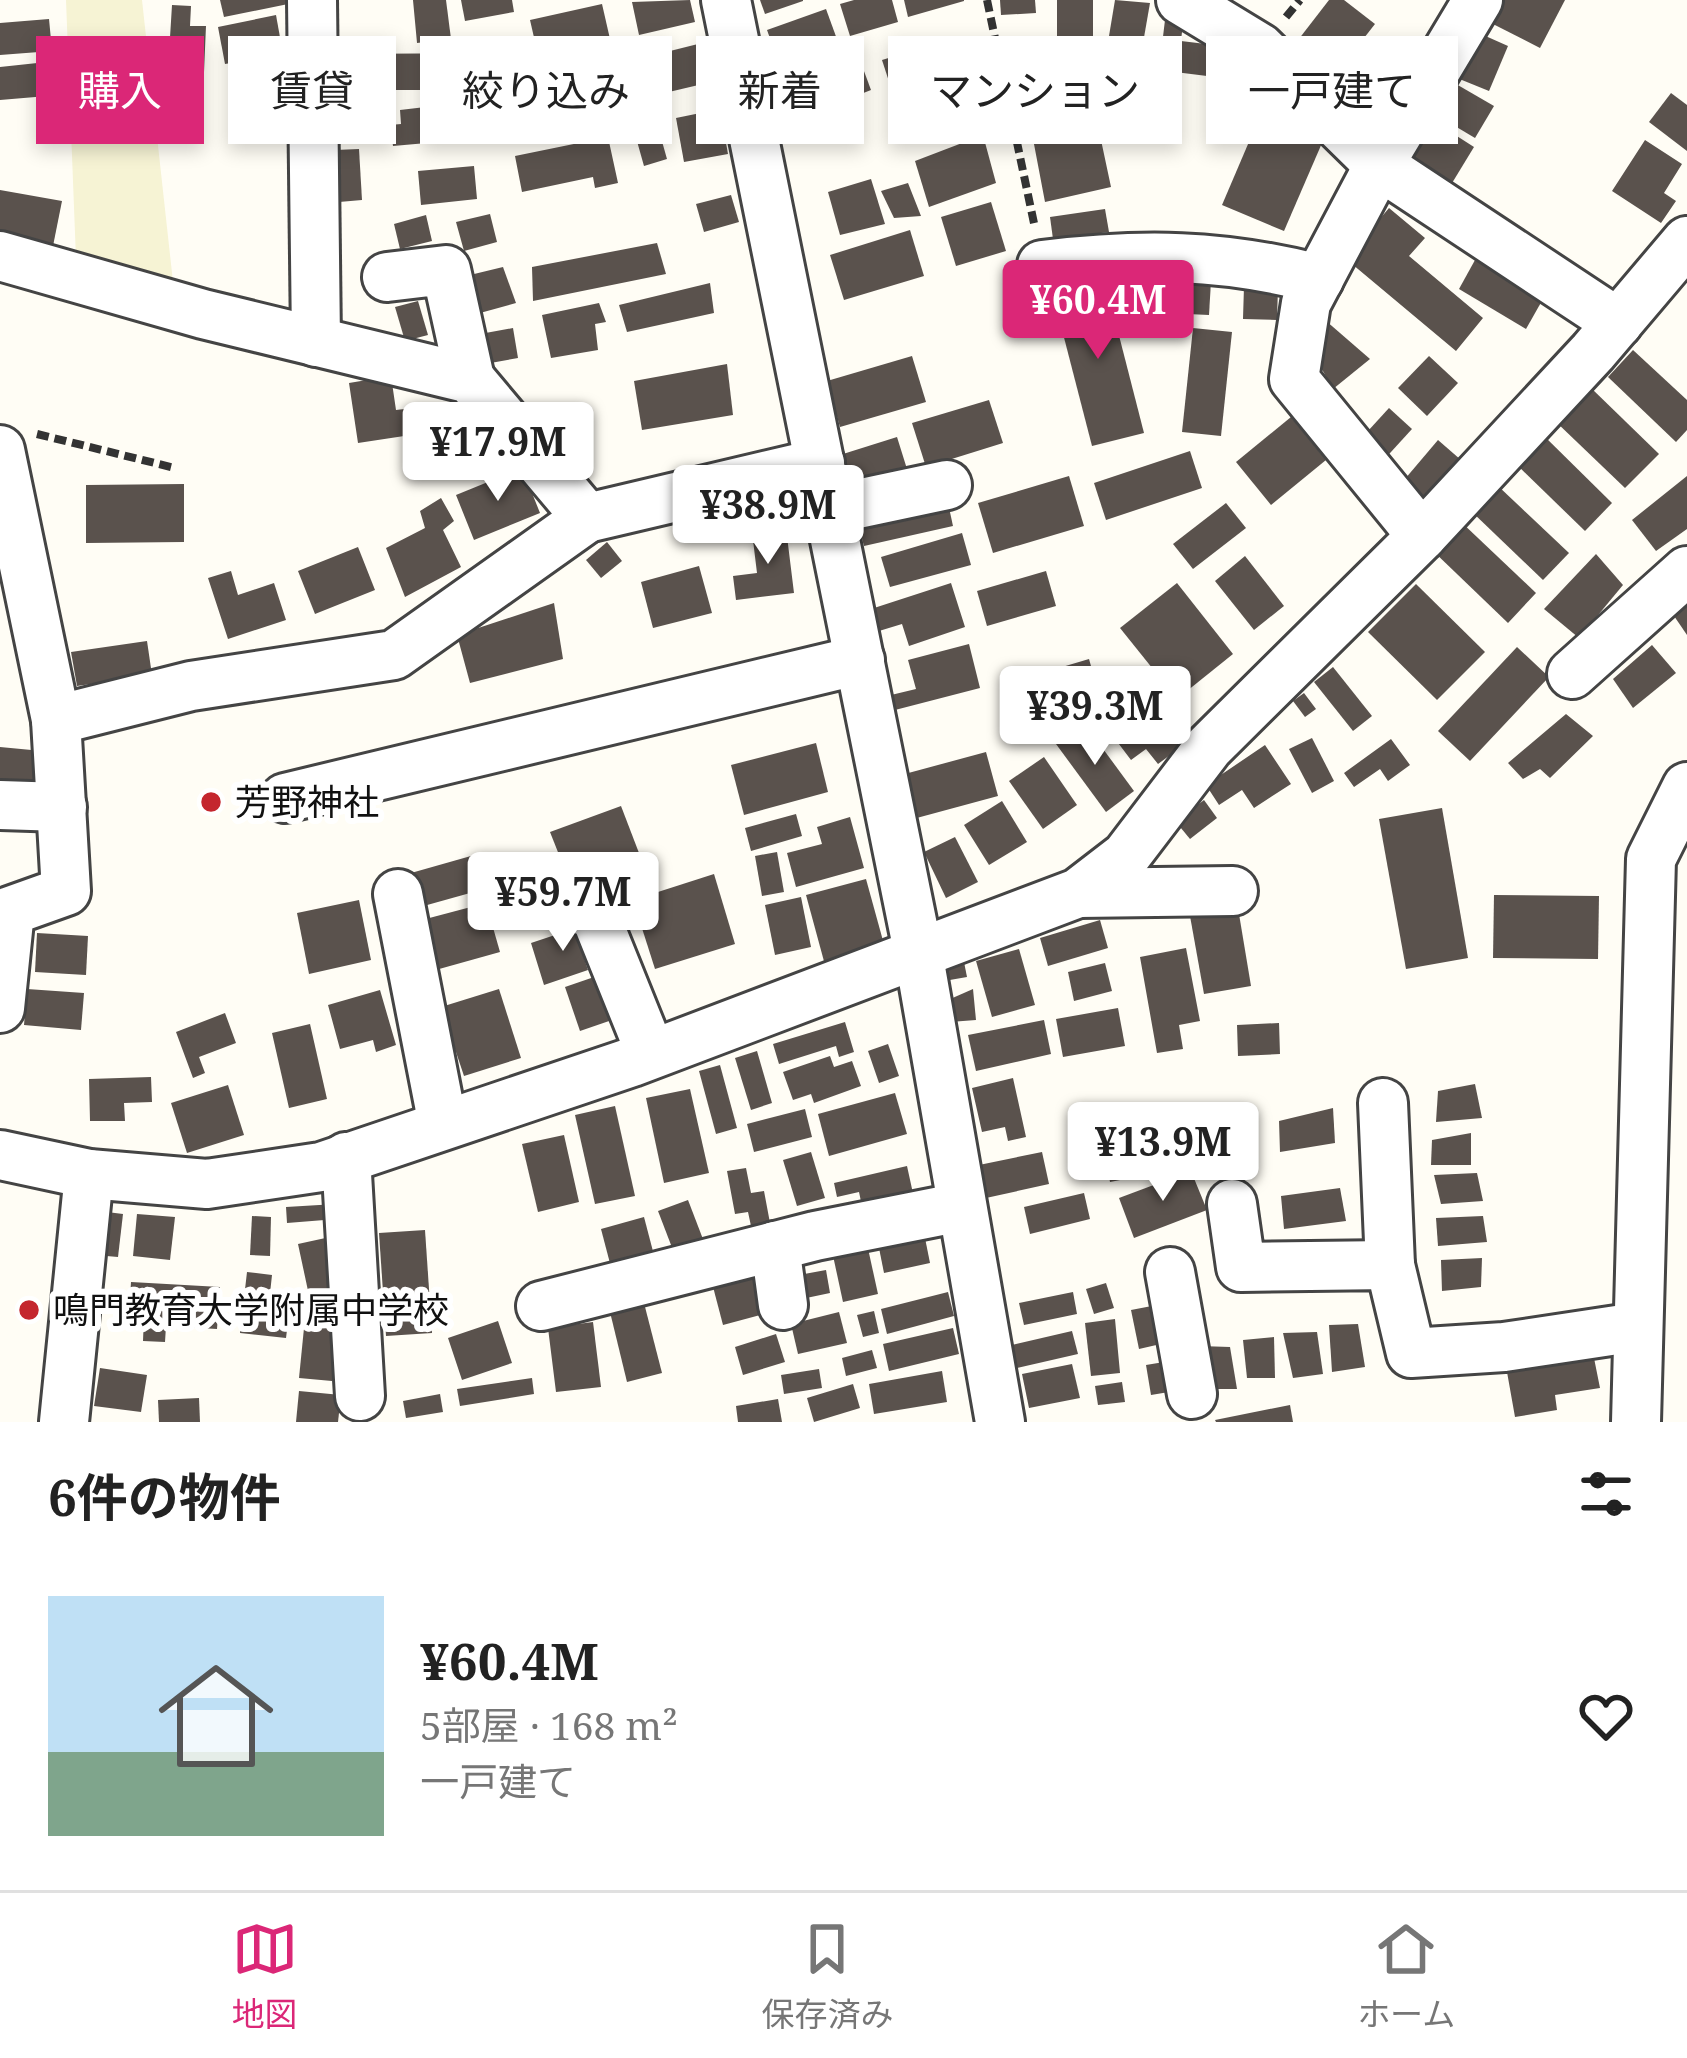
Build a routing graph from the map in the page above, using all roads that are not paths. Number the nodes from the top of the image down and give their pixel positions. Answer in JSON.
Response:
{"nodes":[{"id":1,"x":311,"y":0,"type":"edge"},
{"id":2,"x":726,"y":0,"type":"edge"},
{"id":3,"x":1181,"y":0,"type":"edge"},
{"id":4,"x":1478,"y":0,"type":"edge"},
{"id":5,"x":1379,"y":165,"type":"junction"},
{"id":6,"x":1687,"y":241,"type":"edge"},
{"id":7,"x":0,"y":256,"type":"edge"},
{"id":8,"x":1042,"y":265,"type":"road end"},
{"id":9,"x":387,"y":277,"type":"dead end"},
{"id":10,"x":1319,"y":279,"type":"junction"},
{"id":11,"x":1618,"y":323,"type":"junction"},
{"id":12,"x":316,"y":342,"type":"junction"},
{"id":13,"x":470,"y":379,"type":"junction"},
{"id":14,"x":9,"y":444,"type":"edge"},
{"id":15,"x":946,"y":484,"type":"dead end"},
{"id":16,"x":825,"y":487,"type":"junction"},
{"id":17,"x":587,"y":518,"type":"junction"},
{"id":18,"x":1422,"y":536,"type":"junction"},
{"id":19,"x":1687,"y":572,"type":"edge"},
{"id":20,"x":860,"y":660,"type":"junction"},
{"id":21,"x":1572,"y":674,"type":"dead end"},
{"id":22,"x":56,"y":720,"type":"junction"},
{"id":23,"x":1687,"y":787,"type":"edge"},
{"id":24,"x":285,"y":798,"type":"dead end"},
{"id":25,"x":0,"y":805,"type":"edge"},
{"id":26,"x":62,"y":807,"type":"junction"},
{"id":27,"x":1232,"y":891,"type":"dead end"},
{"id":28,"x":1078,"y":893,"type":"junction"},
{"id":29,"x":398,"y":894,"type":"dead end"},
{"id":30,"x":571,"y":906,"type":"dead end"},
{"id":31,"x":918,"y":951,"type":"junction"},
{"id":32,"x":0,"y":1008,"type":"edge"},
{"id":33,"x":651,"y":1054,"type":"junction"},
{"id":34,"x":1383,"y":1103,"type":"dead end"},
{"id":35,"x":443,"y":1125,"type":"junction"},
{"id":36,"x":0,"y":1155,"type":"edge"},
{"id":37,"x":346,"y":1157,"type":"junction"},
{"id":38,"x":88,"y":1174,"type":"junction"},
{"id":39,"x":1232,"y":1204,"type":"dead end"},
{"id":40,"x":961,"y":1207,"type":"junction"},
{"id":41,"x":775,"y":1246,"type":"junction"},
{"id":42,"x":1390,"y":1265,"type":"junction"},
{"id":43,"x":1241,"y":1267,"type":"junction"},
{"id":44,"x":783,"y":1305,"type":"dead end"},
{"id":45,"x":541,"y":1306,"type":"dead end"},
{"id":46,"x":1637,"y":1327,"type":"junction"},
{"id":47,"x":1192,"y":1394,"type":"dead end"},
{"id":48,"x":360,"y":1396,"type":"dead end"},
{"id":49,"x":64,"y":1422,"type":"edge"},
{"id":50,"x":1000,"y":1422,"type":"edge"},
{"id":51,"x":1636,"y":1422,"type":"edge"}],
"edges":[{"from":1,"to":12,"type":"street"},
{"from":2,"to":16,"type":"street"},
{"from":3,"to":5,"type":"street"},
{"from":4,"to":5,"type":"street"},
{"from":5,"to":10,"type":"street"},
{"from":5,"to":11,"type":"street"},
{"from":6,"to":11,"type":"street"},
{"from":7,"to":12,"type":"street"},
{"from":8,"to":10,"type":"street"},
{"from":9,"to":13,"type":"street"},
{"from":10,"to":18,"type":"street"},
{"from":11,"to":18,"type":"street"},
{"from":12,"to":13,"type":"street"},
{"from":13,"to":17,"type":"street"},
{"from":14,"to":22,"type":"street"},
{"from":15,"to":16,"type":"street"},
{"from":16,"to":17,"type":"street"},
{"from":16,"to":20,"type":"street"},
{"from":17,"to":22,"type":"street"},
{"from":18,"to":28,"type":"street"},
{"from":19,"to":21,"type":"street"},
{"from":20,"to":24,"type":"street"},
{"from":20,"to":31,"type":"street"},
{"from":22,"to":26,"type":"street"},
{"from":23,"to":46,"type":"street"},
{"from":25,"to":26,"type":"street"},
{"from":26,"to":32,"type":"street"},
{"from":27,"to":28,"type":"street"},
{"from":28,"to":31,"type":"street"},
{"from":29,"to":35,"type":"street"},
{"from":30,"to":33,"type":"street"},
{"from":31,"to":33,"type":"street"},
{"from":31,"to":40,"type":"street"},
{"from":33,"to":35,"type":"street"},
{"from":34,"to":42,"type":"street"},
{"from":35,"to":37,"type":"street"},
{"from":36,"to":38,"type":"street"},
{"from":37,"to":38,"type":"street"},
{"from":37,"to":48,"type":"street"},
{"from":38,"to":49,"type":"street"},
{"from":39,"to":43,"type":"street"},
{"from":40,"to":41,"type":"street"},
{"from":40,"to":50,"type":"street"},
{"from":41,"to":44,"type":"street"},
{"from":41,"to":45,"type":"street"},
{"from":42,"to":43,"type":"street"},
{"from":42,"to":46,"type":"street"},
{"from":43,"to":47,"type":"street"},
{"from":46,"to":51,"type":"street"}]}
